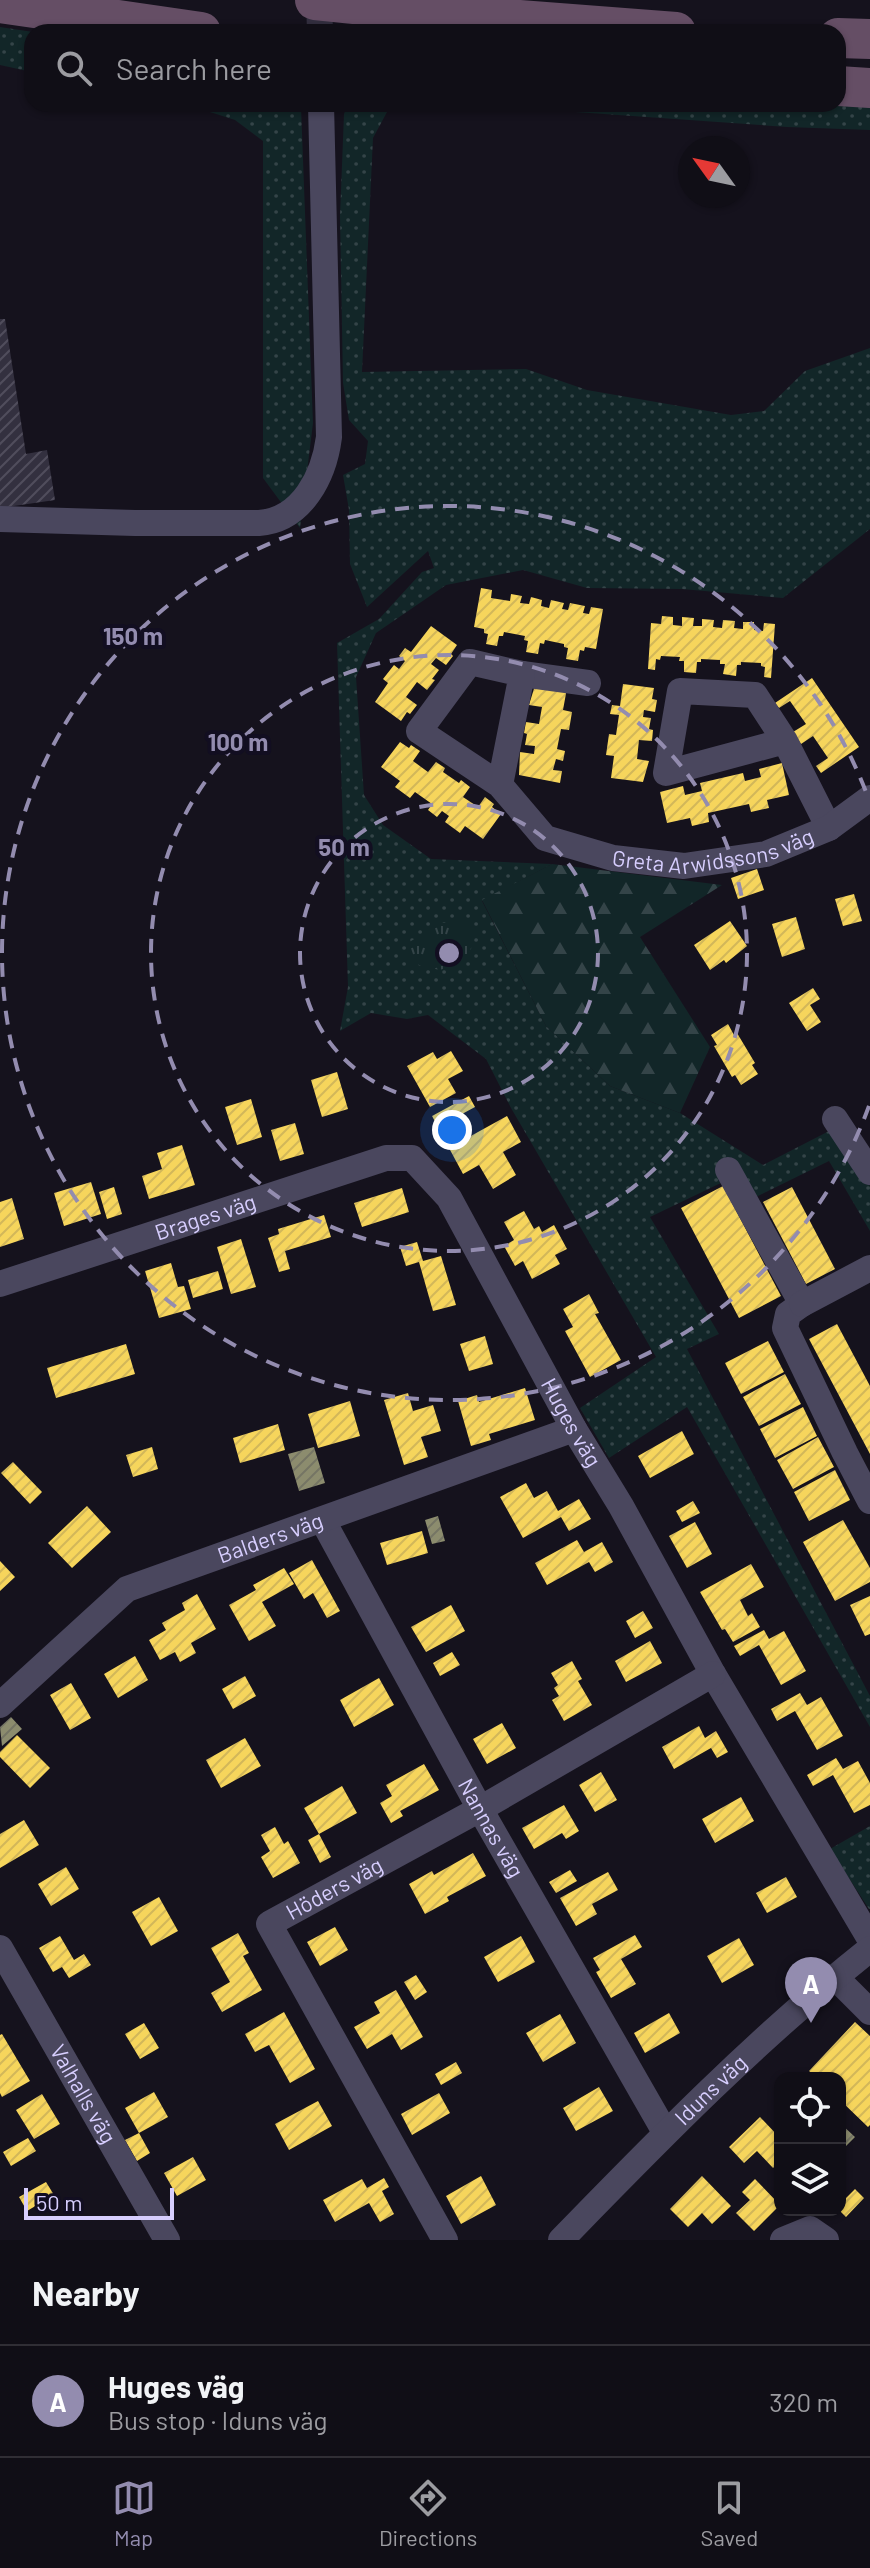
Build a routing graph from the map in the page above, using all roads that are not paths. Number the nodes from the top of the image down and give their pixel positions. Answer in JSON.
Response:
{"nodes":[{"id":1,"x":315,"y":0,"type":"edge"},
{"id":2,"x":0,"y":3,"type":"edge"},
{"id":3,"x":146,"y":24,"type":"edge"},
{"id":4,"x":572,"y":24,"type":"edge"},
{"id":5,"x":846,"y":38,"type":"edge"},
{"id":6,"x":870,"y":39,"type":"edge"},
{"id":7,"x":846,"y":86,"type":"edge"},
{"id":8,"x":870,"y":88,"type":"edge"},
{"id":9,"x":321,"y":112,"type":"edge"},
{"id":10,"x":0,"y":519,"type":"edge"},
{"id":11,"x":522,"y":674,"type":"junction"},
{"id":12,"x":588,"y":683,"type":"dead end"},
{"id":13,"x":785,"y":741,"type":"junction"},
{"id":14,"x":500,"y":785,"type":"junction"},
{"id":15,"x":870,"y":798,"type":"edge"},
{"id":16,"x":829,"y":828,"type":"junction"},
{"id":17,"x":835,"y":1119,"type":"dead end"},
{"id":18,"x":412,"y":1158,"type":"joint"},
{"id":19,"x":728,"y":1170,"type":"dead end"},
{"id":20,"x":870,"y":1172,"type":"edge"},
{"id":21,"x":870,"y":1268,"type":"edge"},
{"id":22,"x":0,"y":1284,"type":"edge"},
{"id":23,"x":802,"y":1304,"type":"junction"},
{"id":24,"x":574,"y":1429,"type":"junction"},
{"id":25,"x":870,"y":1501,"type":"edge"},
{"id":26,"x":323,"y":1521,"type":"junction"},
{"id":27,"x":713,"y":1674,"type":"junction"},
{"id":28,"x":0,"y":1705,"type":"edge"},
{"id":29,"x":480,"y":1809,"type":"junction"},
{"id":30,"x":870,"y":1939,"type":"edge"},
{"id":31,"x":0,"y":1948,"type":"edge"},
{"id":32,"x":870,"y":1949,"type":"edge"},
{"id":33,"x":835,"y":1977,"type":"junction"},
{"id":34,"x":870,"y":2012,"type":"edge"},
{"id":35,"x":665,"y":2132,"type":"junction"},
{"id":36,"x":167,"y":2240,"type":"edge"},
{"id":37,"x":445,"y":2240,"type":"edge"},
{"id":38,"x":561,"y":2240,"type":"edge"},
{"id":39,"x":783,"y":2240,"type":"edge"},
{"id":40,"x":826,"y":2240,"type":"edge"}],
"edges":[{"from":1,"to":4,"type":"highway"},
{"from":2,"to":3,"type":"highway"},
{"from":5,"to":6,"type":"highway"},
{"from":7,"to":8,"type":"highway"},
{"from":9,"to":10,"type":"street"},
{"from":11,"to":12,"type":"street"},
{"from":11,"to":14,"type":"street"},
{"from":11,"to":14,"type":"street"},
{"from":13,"to":13,"type":"street"},
{"from":13,"to":16,"type":"street"},
{"from":14,"to":16,"type":"street","name":"Greta Arwidssons väg"},
{"from":15,"to":16,"type":"street","name":"Greta Arwidssons väg"},
{"from":17,"to":20,"type":"street"},
{"from":18,"to":22,"type":"street","name":"Brages väg"},
{"from":18,"to":24,"type":"street","name":"Huges väg"},
{"from":19,"to":23,"type":"street"},
{"from":21,"to":23,"type":"street"},
{"from":23,"to":25,"type":"street"},
{"from":24,"to":26,"type":"street","name":"Balders väg"},
{"from":24,"to":27,"type":"street","name":"Huges väg"},
{"from":26,"to":28,"type":"street","name":"Balders väg"},
{"from":26,"to":29,"type":"street","name":"Nannas väg"},
{"from":27,"to":29,"type":"street","name":"Höders väg"},
{"from":27,"to":30,"type":"street","name":"Huges väg"},
{"from":29,"to":35,"type":"street","name":"Nannas väg"},
{"from":29,"to":37,"type":"street","name":"Höders väg"},
{"from":31,"to":36,"type":"street","name":"Valhalls väg"},
{"from":32,"to":33,"type":"street","name":"Iduns väg"},
{"from":33,"to":34,"type":"street"},
{"from":33,"to":35,"type":"street","name":"Iduns väg"},
{"from":35,"to":38,"type":"street","name":"Iduns väg"},
{"from":39,"to":40,"type":"street"}]}
